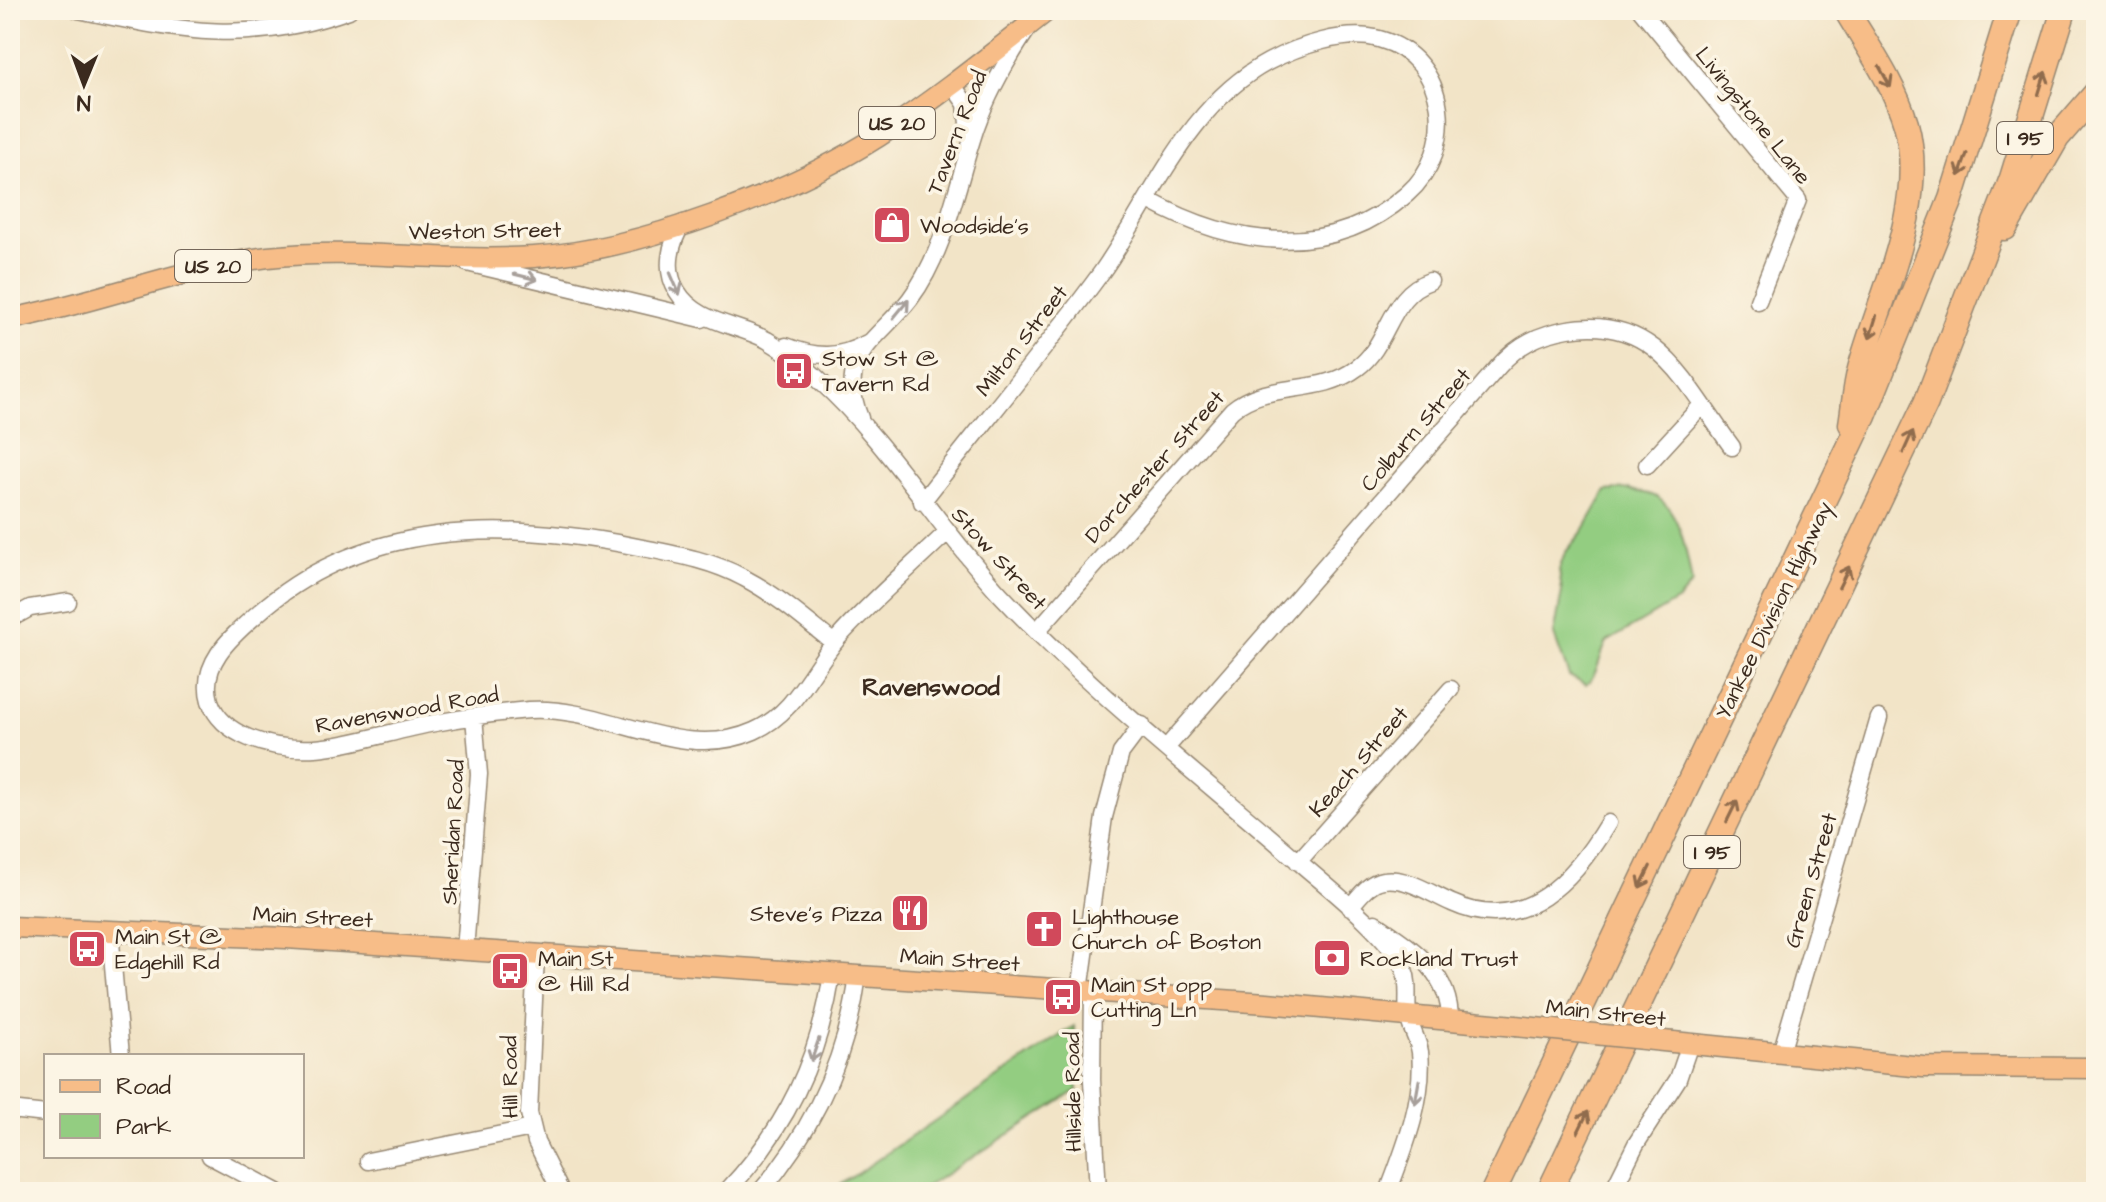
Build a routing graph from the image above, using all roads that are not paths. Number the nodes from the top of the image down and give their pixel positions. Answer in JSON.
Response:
{"nodes":[{"id":1,"x":78,"y":10,"type":"edge"},
{"id":2,"x":349,"y":10,"type":"edge"},
{"id":3,"x":1048,"y":10,"type":"edge"},
{"id":4,"x":1641,"y":10,"type":"edge"},
{"id":5,"x":1846,"y":10,"type":"edge"},
{"id":6,"x":2010,"y":10,"type":"edge"},
{"id":7,"x":2064,"y":10,"type":"edge"},
{"id":8,"x":1027,"y":17,"type":"edge"},
{"id":9,"x":952,"y":84,"type":"junction"},
{"id":10,"x":2096,"y":93,"type":"edge"},
{"id":11,"x":967,"y":155,"type":"junction"},
{"id":12,"x":1148,"y":200,"type":"junction"},
{"id":13,"x":683,"y":223,"type":"junction"},
{"id":14,"x":422,"y":256,"type":"junction"},
{"id":15,"x":1982,"y":264,"type":"junction"},
{"id":16,"x":1430,"y":281,"type":"dead end"},
{"id":17,"x":1758,"y":301,"type":"dead end"},
{"id":18,"x":10,"y":319,"type":"edge"},
{"id":19,"x":723,"y":323,"type":"junction"},
{"id":20,"x":755,"y":334,"type":"junction"},
{"id":21,"x":869,"y":342,"type":"junction"},
{"id":22,"x":1701,"y":406,"type":"junction"},
{"id":23,"x":862,"y":423,"type":"junction"},
{"id":24,"x":1732,"y":447,"type":"dead end"},
{"id":25,"x":1846,"y":455,"type":"junction"},
{"id":26,"x":1647,"y":465,"type":"dead end"},
{"id":27,"x":922,"y":502,"type":"junction"},
{"id":28,"x":946,"y":533,"type":"junction"},
{"id":29,"x":68,"y":602,"type":"dead end"},
{"id":30,"x":10,"y":619,"type":"edge"},
{"id":31,"x":1037,"y":631,"type":"junction"},
{"id":32,"x":834,"y":643,"type":"junction"},
{"id":33,"x":1451,"y":689,"type":"dead end"},
{"id":34,"x":474,"y":717,"type":"junction"},
{"id":35,"x":1879,"y":718,"type":"dead end"},
{"id":36,"x":1142,"y":725,"type":"junction"},
{"id":37,"x":1167,"y":747,"type":"junction"},
{"id":38,"x":1608,"y":823,"type":"dead end"},
{"id":39,"x":1298,"y":862,"type":"junction"},
{"id":40,"x":1350,"y":907,"type":"junction"},
{"id":41,"x":10,"y":927,"type":"edge"},
{"id":42,"x":110,"y":931,"type":"junction"},
{"id":43,"x":465,"y":950,"type":"junction"},
{"id":44,"x":536,"y":955,"type":"junction"},
{"id":45,"x":832,"y":974,"type":"junction"},
{"id":46,"x":858,"y":976,"type":"junction"},
{"id":47,"x":1087,"y":991,"type":"junction"},
{"id":48,"x":1408,"y":1016,"type":"junction"},
{"id":49,"x":1450,"y":1020,"type":"junction"},
{"id":50,"x":1681,"y":1043,"type":"junction"},
{"id":51,"x":1781,"y":1053,"type":"junction"},
{"id":52,"x":121,"y":1054,"type":"edge"},
{"id":53,"x":2096,"y":1068,"type":"edge"},
{"id":54,"x":10,"y":1110,"type":"edge"},
{"id":55,"x":44,"y":1114,"type":"edge"},
{"id":56,"x":532,"y":1128,"type":"junction"},
{"id":57,"x":214,"y":1158,"type":"edge"},
{"id":58,"x":368,"y":1161,"type":"dead end"},
{"id":59,"x":278,"y":1192,"type":"edge"},
{"id":60,"x":561,"y":1192,"type":"edge"},
{"id":61,"x":726,"y":1192,"type":"edge"},
{"id":62,"x":760,"y":1192,"type":"edge"},
{"id":63,"x":1098,"y":1192,"type":"edge"},
{"id":64,"x":1388,"y":1192,"type":"edge"},
{"id":65,"x":1493,"y":1192,"type":"edge"},
{"id":66,"x":1549,"y":1192,"type":"edge"},
{"id":67,"x":1612,"y":1192,"type":"edge"}],
"edges":[{"from":1,"to":2,"type":"street"},
{"from":3,"to":8,"type":"main road","name":"Weston Street","number":"US 20"},
{"from":4,"to":17,"type":"street","name":"Livingstone Lane"},
{"from":5,"to":25,"type":"highway","one_way":true},
{"from":6,"to":25,"type":"highway","name":"Yankee Division Highway","number":"I 95","one_way":true},
{"from":15,"to":7,"type":"highway","number":"I 95","one_way":true},
{"from":8,"to":9,"type":"main road","name":"Weston Street","number":"US 20"},
{"from":8,"to":11,"type":"street","name":"Tavern Road"},
{"from":9,"to":11,"type":"street"},
{"from":9,"to":13,"type":"main road","name":"Weston Street","number":"US 20"},
{"from":10,"to":15,"type":"highway"},
{"from":21,"to":11,"type":"street","name":"Tavern Road","one_way":true},
{"from":12,"to":12,"type":"street","name":"Milton Street"},
{"from":12,"to":27,"type":"street","name":"Milton Street"},
{"from":13,"to":14,"type":"main road","name":"Weston Street","number":"US 20"},
{"from":13,"to":19,"type":"street","name":"Stow Street","one_way":true},
{"from":14,"to":18,"type":"main road","name":"Weston Street","number":"US 20"},
{"from":14,"to":19,"type":"street","one_way":true},
{"from":66,"to":15,"type":"highway","number":"I 95","one_way":true},
{"from":16,"to":31,"type":"street","name":"Dorchester Street"},
{"from":19,"to":20,"type":"street","name":"Stow Street"},
{"from":20,"to":21,"type":"street"},
{"from":20,"to":23,"type":"street","name":"Stow Street"},
{"from":21,"to":23,"type":"street","name":"Tavern Road"},
{"from":22,"to":24,"type":"street","name":"Colburn Street"},
{"from":22,"to":26,"type":"street"},
{"from":22,"to":37,"type":"street","name":"Colburn Street"},
{"from":23,"to":27,"type":"street","name":"Stow Street"},
{"from":25,"to":65,"type":"highway","name":"Yankee Division Highway","number":"I 95","one_way":true},
{"from":27,"to":28,"type":"street","name":"Stow Street"},
{"from":28,"to":31,"type":"street","name":"Stow Street"},
{"from":28,"to":32,"type":"street","name":"Ravenswood Road"},
{"from":29,"to":30,"type":"street"},
{"from":31,"to":36,"type":"street","name":"Stow Street"},
{"from":32,"to":34,"type":"street","name":"Ravenswood Road"},
{"from":32,"to":34,"type":"street","name":"Ravenswood Road"},
{"from":33,"to":39,"type":"street","name":"Keach Street"},
{"from":34,"to":43,"type":"street","name":"Sheridan Road"},
{"from":35,"to":51,"type":"street","name":"Green Street"},
{"from":36,"to":37,"type":"street","name":"Stow Street"},
{"from":36,"to":47,"type":"street","name":"Hillside Road"},
{"from":37,"to":39,"type":"street","name":"Stow Street"},
{"from":38,"to":40,"type":"street"},
{"from":39,"to":40,"type":"street","name":"Stow Street"},
{"from":40,"to":48,"type":"street","name":"Stow Street"},
{"from":40,"to":49,"type":"street","name":"Stow Street"},
{"from":41,"to":42,"type":"main road","name":"Main Street"},
{"from":42,"to":43,"type":"main road","name":"Main Street"},
{"from":42,"to":52,"type":"street"},
{"from":43,"to":44,"type":"main road","name":"Main Street"},
{"from":44,"to":45,"type":"main road","name":"Main Street"},
{"from":44,"to":56,"type":"street","name":"Hill Road"},
{"from":45,"to":46,"type":"main road","name":"Main Street"},
{"from":45,"to":61,"type":"street","one_way":true},
{"from":46,"to":47,"type":"main road","name":"Main Street"},
{"from":46,"to":62,"type":"street"},
{"from":47,"to":48,"type":"main road","name":"Main Street"},
{"from":47,"to":63,"type":"street","name":"Hillside Road"},
{"from":48,"to":49,"type":"main road","name":"Main Street"},
{"from":48,"to":64,"type":"street","name":"Stow Street","one_way":true},
{"from":49,"to":50,"type":"main road","name":"Main Street","bridge":true},
{"from":50,"to":51,"type":"main road","name":"Main Street"},
{"from":50,"to":67,"type":"street"},
{"from":51,"to":53,"type":"main road","name":"Main Street"},
{"from":54,"to":55,"type":"street"},
{"from":56,"to":58,"type":"street"},
{"from":56,"to":60,"type":"street","name":"Hill Road"},
{"from":57,"to":59,"type":"street"}]}
